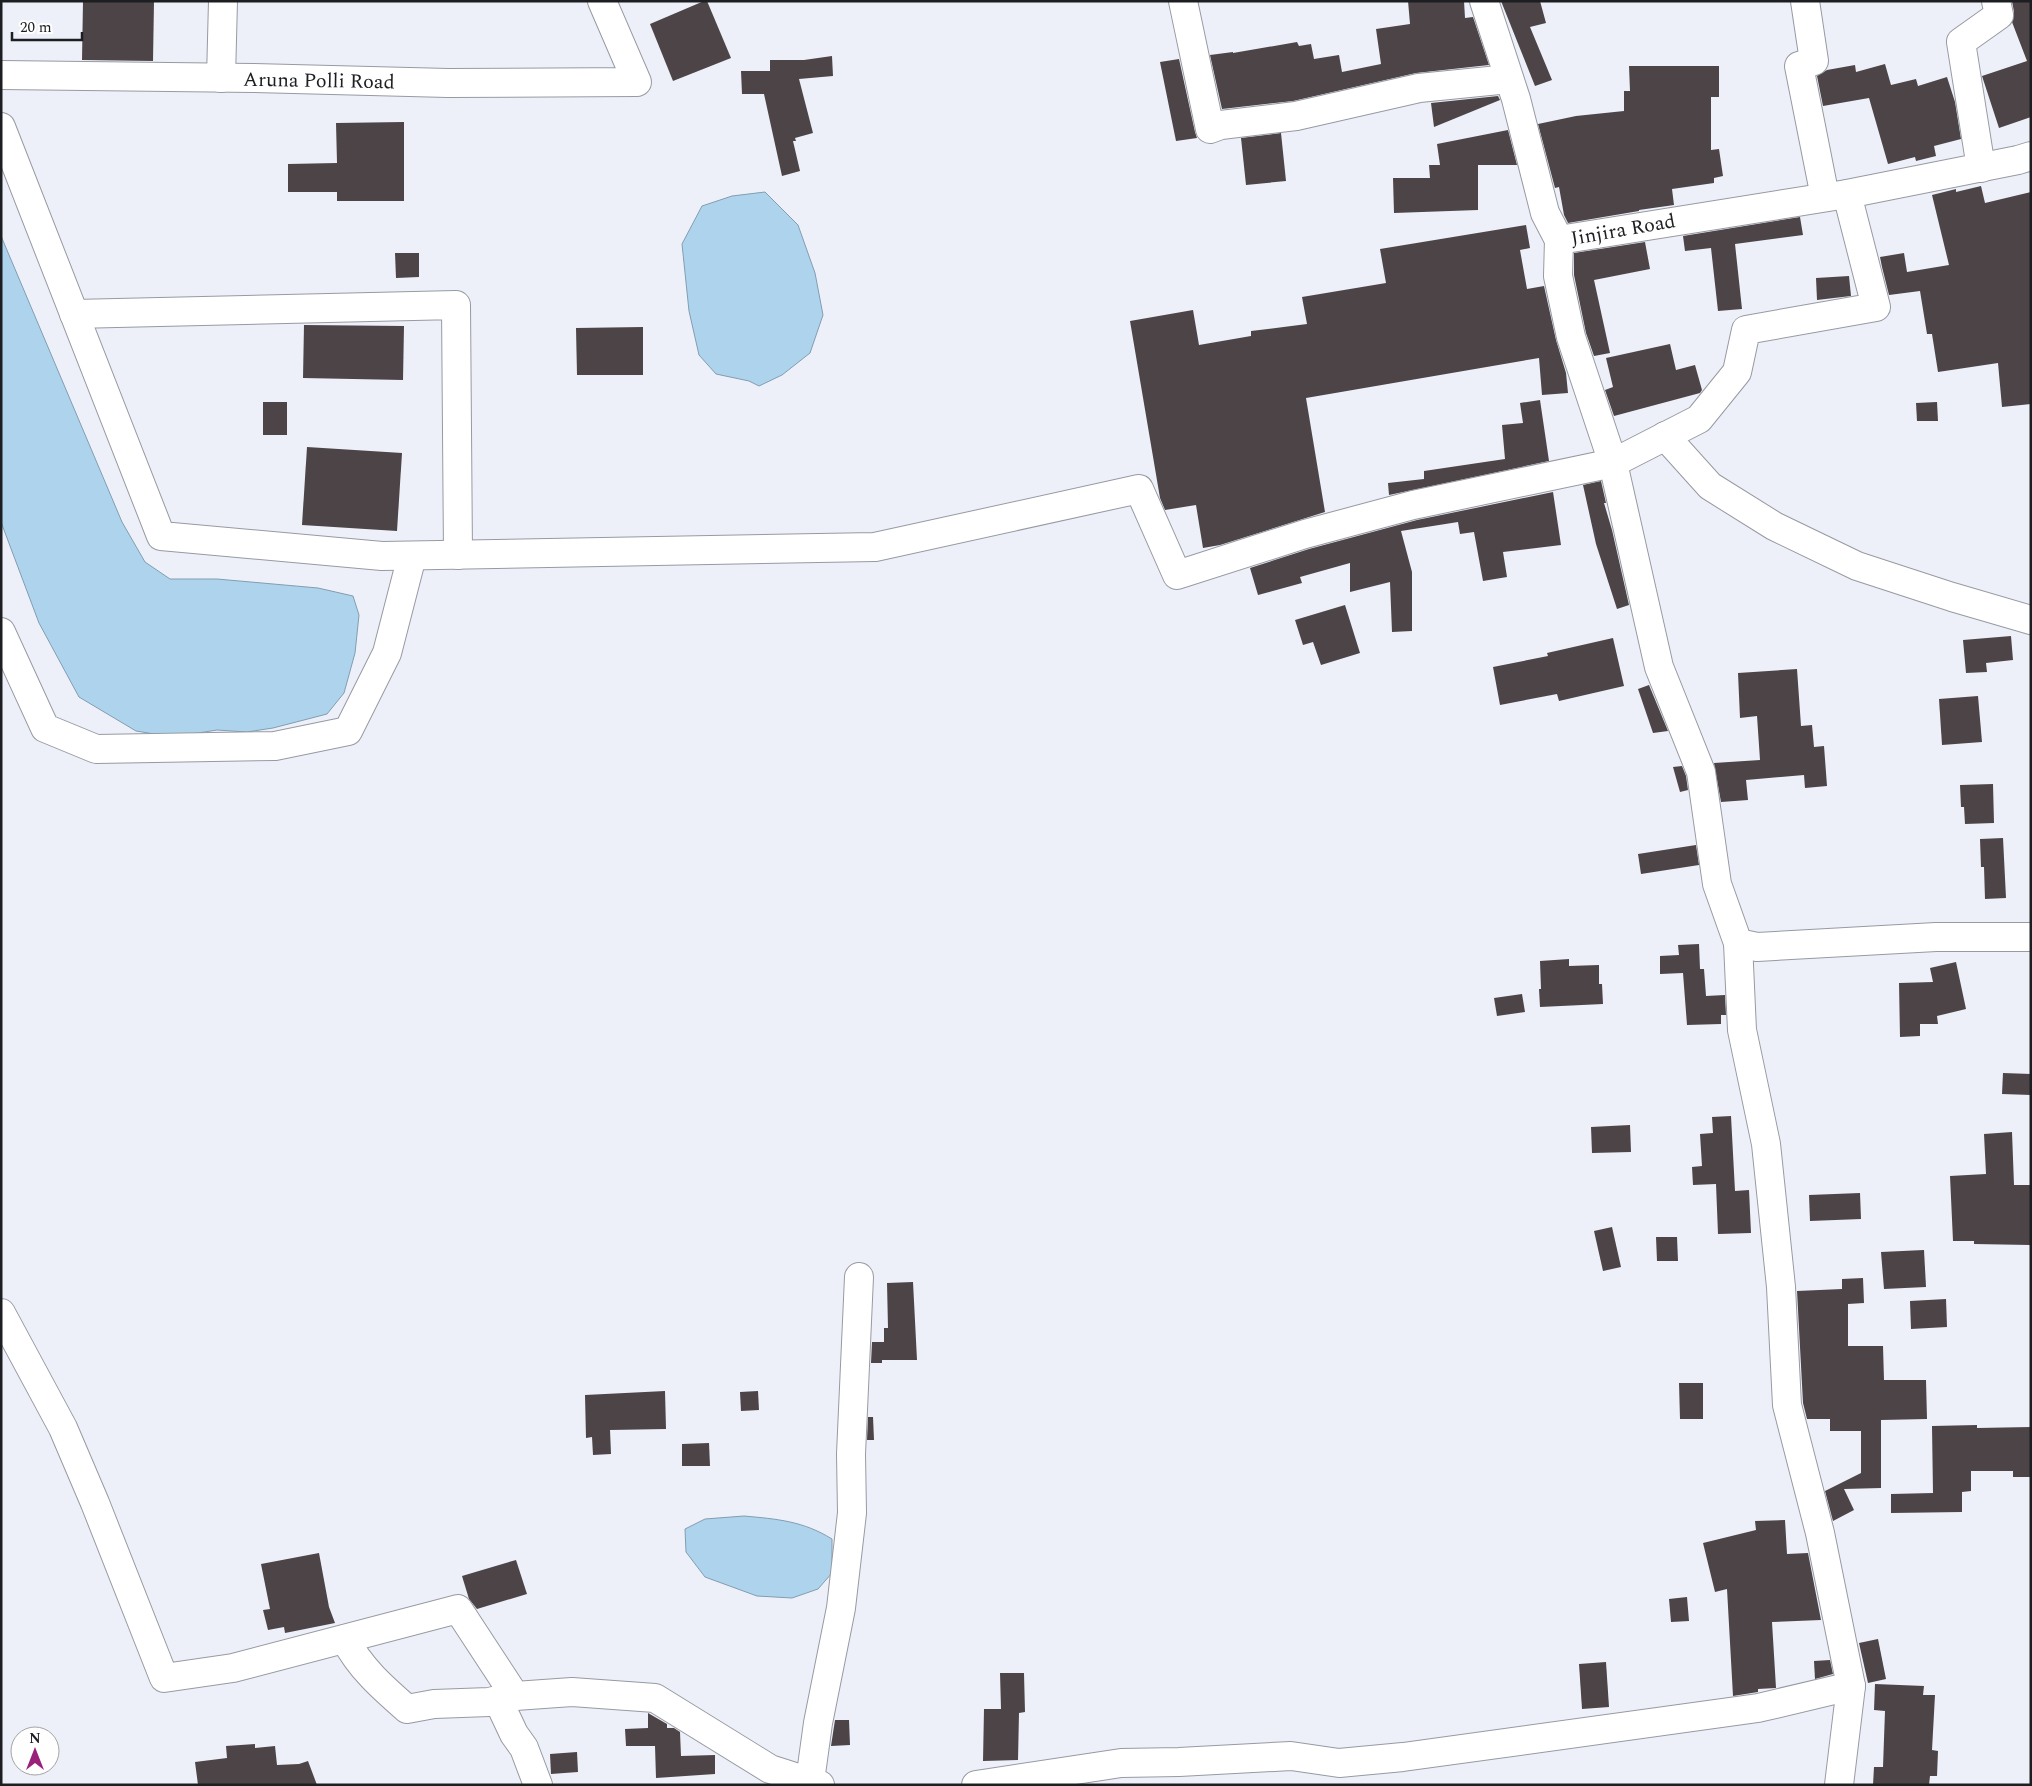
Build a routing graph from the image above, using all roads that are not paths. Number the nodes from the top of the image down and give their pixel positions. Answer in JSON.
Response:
{"nodes":[{"id":1,"x":223,"y":1,"type":"edge"},
{"id":2,"x":602,"y":1,"type":"edge"},
{"id":3,"x":1183,"y":1,"type":"edge"},
{"id":4,"x":1484,"y":1,"type":"edge"},
{"id":5,"x":1804,"y":1,"type":"edge"},
{"id":6,"x":1996,"y":1,"type":"edge"},
{"id":7,"x":1,"y":75,"type":"edge"},
{"id":8,"x":221,"y":78,"type":"junction"},
{"id":9,"x":1509,"y":79,"type":"junction"},
{"id":10,"x":1,"y":126,"type":"edge"},
{"id":11,"x":2031,"y":156,"type":"edge"},
{"id":12,"x":1981,"y":168,"type":"junction"},
{"id":13,"x":1836,"y":195,"type":"junction"},
{"id":14,"x":1559,"y":240,"type":"junction"},
{"id":15,"x":74,"y":314,"type":"junction"},
{"id":16,"x":1665,"y":436,"type":"junction"},
{"id":17,"x":1613,"y":463,"type":"junction"},
{"id":18,"x":458,"y":555,"type":"junction"},
{"id":19,"x":412,"y":556,"type":"junction"},
{"id":20,"x":2031,"y":620,"type":"edge"},
{"id":21,"x":1,"y":632,"type":"edge"},
{"id":22,"x":2031,"y":937,"type":"edge"},
{"id":23,"x":1738,"y":943,"type":"junction"},
{"id":24,"x":859,"y":1278,"type":"dead end"},
{"id":25,"x":1,"y":1313,"type":"edge"},
{"id":26,"x":345,"y":1639,"type":"junction"},
{"id":27,"x":1851,"y":1686,"type":"junction"},
{"id":28,"x":506,"y":1698,"type":"junction"},
{"id":29,"x":815,"y":1783,"type":"edge"},
{"id":30,"x":538,"y":1785,"type":"edge"},
{"id":31,"x":976,"y":1785,"type":"edge"},
{"id":32,"x":1840,"y":1785,"type":"edge"}],
"edges":[{"from":1,"to":8,"type":"street"},
{"from":2,"to":8,"type":"street","name":"Aruna Polli Road"},
{"from":3,"to":9,"type":"street"},
{"from":4,"to":9,"type":"street","name":"Jinjira Road"},
{"from":5,"to":13,"type":"street"},
{"from":6,"to":12,"type":"street"},
{"from":7,"to":8,"type":"street","name":"Aruna Polli Road"},
{"from":9,"to":14,"type":"street","name":"Jinjira Road"},
{"from":10,"to":15,"type":"street"},
{"from":11,"to":12,"type":"street","name":"Jinjira Road"},
{"from":12,"to":13,"type":"street","name":"Jinjira Road"},
{"from":13,"to":14,"type":"street","name":"Jinjira Road"},
{"from":13,"to":16,"type":"street"},
{"from":14,"to":17,"type":"street"},
{"from":15,"to":18,"type":"street"},
{"from":15,"to":19,"type":"street"},
{"from":16,"to":17,"type":"street"},
{"from":16,"to":20,"type":"street"},
{"from":17,"to":18,"type":"street"},
{"from":17,"to":23,"type":"street"},
{"from":18,"to":19,"type":"street"},
{"from":19,"to":21,"type":"street"},
{"from":22,"to":23,"type":"street"},
{"from":23,"to":27,"type":"street"},
{"from":24,"to":29,"type":"street"},
{"from":25,"to":26,"type":"street"},
{"from":26,"to":28,"type":"street"},
{"from":26,"to":28,"type":"street"},
{"from":27,"to":31,"type":"street"},
{"from":27,"to":32,"type":"street"},
{"from":28,"to":29,"type":"street"},
{"from":28,"to":30,"type":"street"}]}
